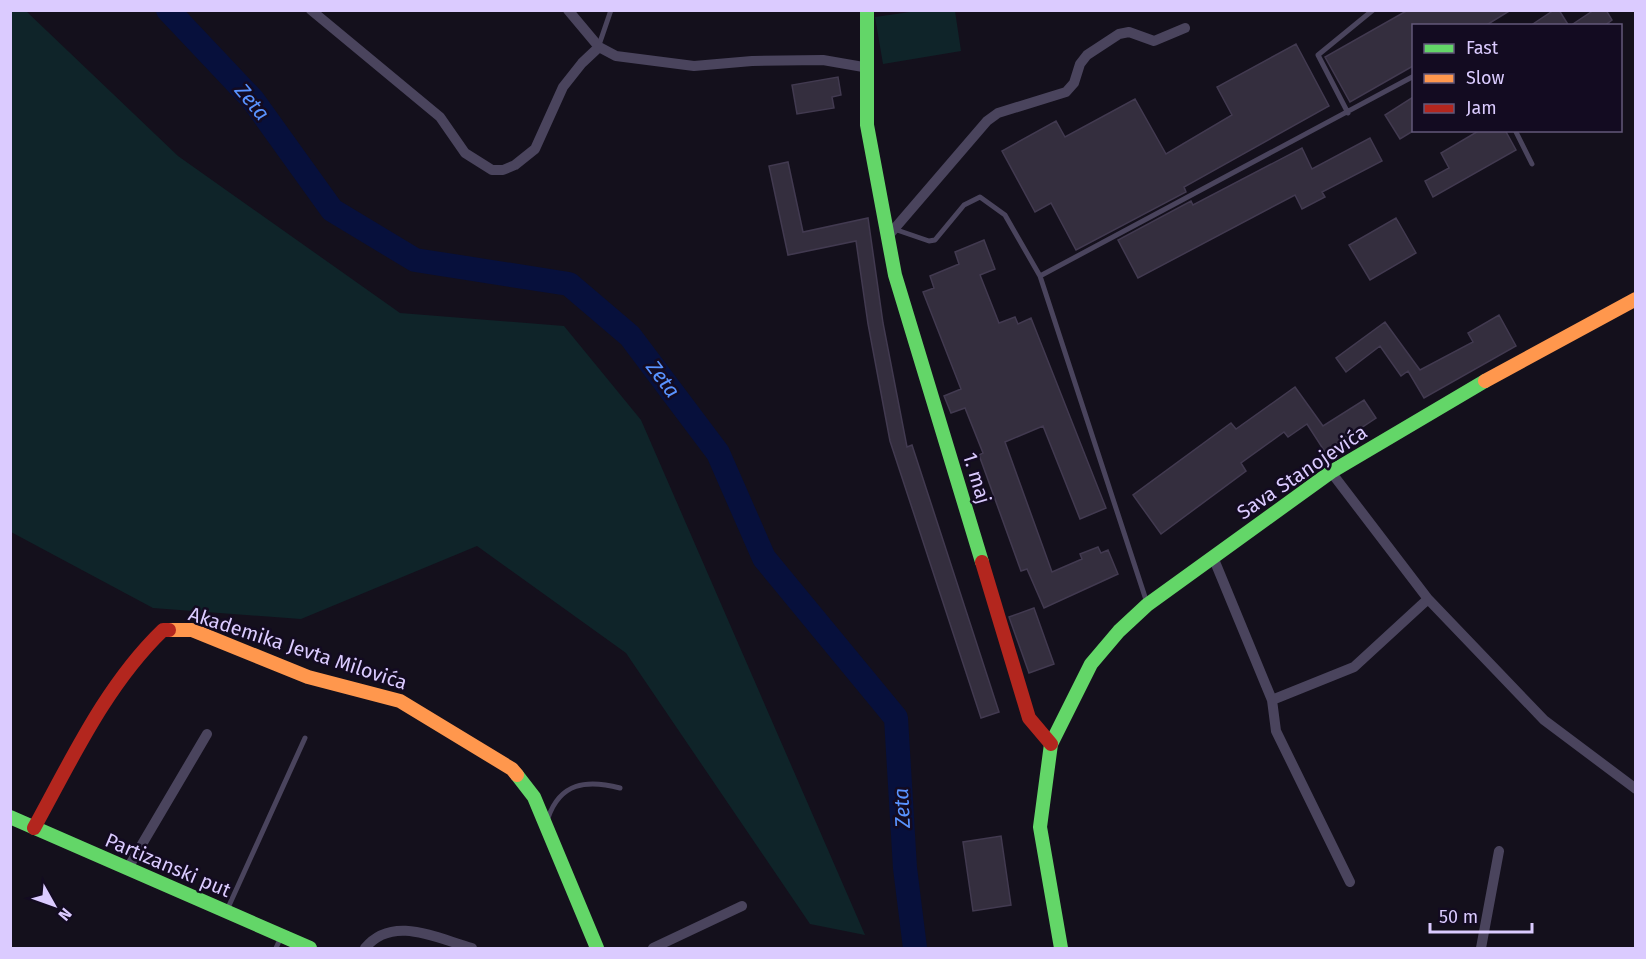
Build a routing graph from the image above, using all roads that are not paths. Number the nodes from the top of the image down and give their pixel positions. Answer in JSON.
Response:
{"nodes":[{"id":1,"x":311,"y":10,"type":"edge"},
{"id":2,"x":568,"y":10,"type":"edge"},
{"id":3,"x":611,"y":10,"type":"edge"},
{"id":4,"x":867,"y":10,"type":"edge"},
{"id":5,"x":1373,"y":10,"type":"edge"},
{"id":6,"x":1185,"y":28,"type":"dead end"},
{"id":7,"x":599,"y":47,"type":"junction"},
{"id":8,"x":869,"y":68,"type":"junction"},
{"id":9,"x":1412,"y":77,"type":"edge"},
{"id":10,"x":1348,"y":113,"type":"junction"},
{"id":11,"x":1516,"y":132,"type":"edge"},
{"id":12,"x":1532,"y":164,"type":"dead end"},
{"id":13,"x":892,"y":232,"type":"junction"},
{"id":14,"x":1040,"y":276,"type":"junction"},
{"id":15,"x":1635,"y":299,"type":"edge"},
{"id":16,"x":1331,"y":472,"type":"junction"},
{"id":17,"x":1213,"y":557,"type":"junction"},
{"id":18,"x":1428,"y":599,"type":"junction"},
{"id":19,"x":1147,"y":605,"type":"junction"},
{"id":20,"x":1272,"y":700,"type":"junction"},
{"id":21,"x":207,"y":735,"type":"dead end"},
{"id":22,"x":305,"y":738,"type":"dead end"},
{"id":23,"x":1051,"y":744,"type":"junction"},
{"id":24,"x":620,"y":788,"type":"dead end"},
{"id":25,"x":1635,"y":789,"type":"edge"},
{"id":26,"x":10,"y":818,"type":"edge"},
{"id":27,"x":546,"y":825,"type":"junction"},
{"id":28,"x":34,"y":828,"type":"junction"},
{"id":29,"x":1499,"y":851,"type":"dead end"},
{"id":30,"x":128,"y":868,"type":"junction"},
{"id":31,"x":1350,"y":882,"type":"dead end"},
{"id":32,"x":742,"y":906,"type":"dead end"},
{"id":33,"x":227,"y":911,"type":"junction"},
{"id":34,"x":279,"y":942,"type":"edge"},
{"id":35,"x":310,"y":948,"type":"edge"},
{"id":36,"x":365,"y":948,"type":"edge"},
{"id":37,"x":472,"y":948,"type":"edge"},
{"id":38,"x":597,"y":948,"type":"edge"},
{"id":39,"x":653,"y":948,"type":"edge"},
{"id":40,"x":1061,"y":948,"type":"edge"},
{"id":41,"x":1481,"y":948,"type":"edge"}],
"edges":[{"from":1,"to":7,"type":"street"},
{"from":2,"to":7,"type":"street"},
{"from":3,"to":7,"type":"lane"},
{"from":4,"to":8,"type":"street","name":"1. maj"},
{"from":5,"to":10,"type":"lane"},
{"from":6,"to":13,"type":"street"},
{"from":7,"to":8,"type":"street"},
{"from":8,"to":13,"type":"street","name":"1. maj"},
{"from":9,"to":10,"type":"lane"},
{"from":10,"to":14,"type":"lane"},
{"from":11,"to":12,"type":"lane"},
{"from":13,"to":14,"type":"lane"},
{"from":13,"to":23,"type":"street","name":"1. maj"},
{"from":14,"to":19,"type":"lane"},
{"from":15,"to":16,"type":"street","name":"Sava Stanojevića"},
{"from":16,"to":17,"type":"street","name":"Sava Stanojevića"},
{"from":16,"to":18,"type":"street"},
{"from":17,"to":19,"type":"street","name":"Sava Stanojevića"},
{"from":17,"to":20,"type":"street"},
{"from":18,"to":20,"type":"street"},
{"from":18,"to":25,"type":"street"},
{"from":19,"to":23,"type":"street","name":"Sava Stanojevića"},
{"from":20,"to":31,"type":"street"},
{"from":21,"to":30,"type":"street"},
{"from":22,"to":33,"type":"lane"},
{"from":23,"to":40,"type":"street"},
{"from":24,"to":27,"type":"lane"},
{"from":26,"to":28,"type":"street","name":"Partizanski put"},
{"from":27,"to":28,"type":"street","name":"Akademika Jevta Milovića"},
{"from":27,"to":38,"type":"street","name":"Akademika Jevta Milovića"},
{"from":28,"to":30,"type":"street","name":"Partizanski put"},
{"from":29,"to":41,"type":"street"},
{"from":30,"to":33,"type":"street","name":"Partizanski put"},
{"from":32,"to":39,"type":"street"},
{"from":33,"to":34,"type":"street","name":"Partizanski put"},
{"from":34,"to":35,"type":"street","name":"Partizanski put"},
{"from":36,"to":37,"type":"street"}]}
